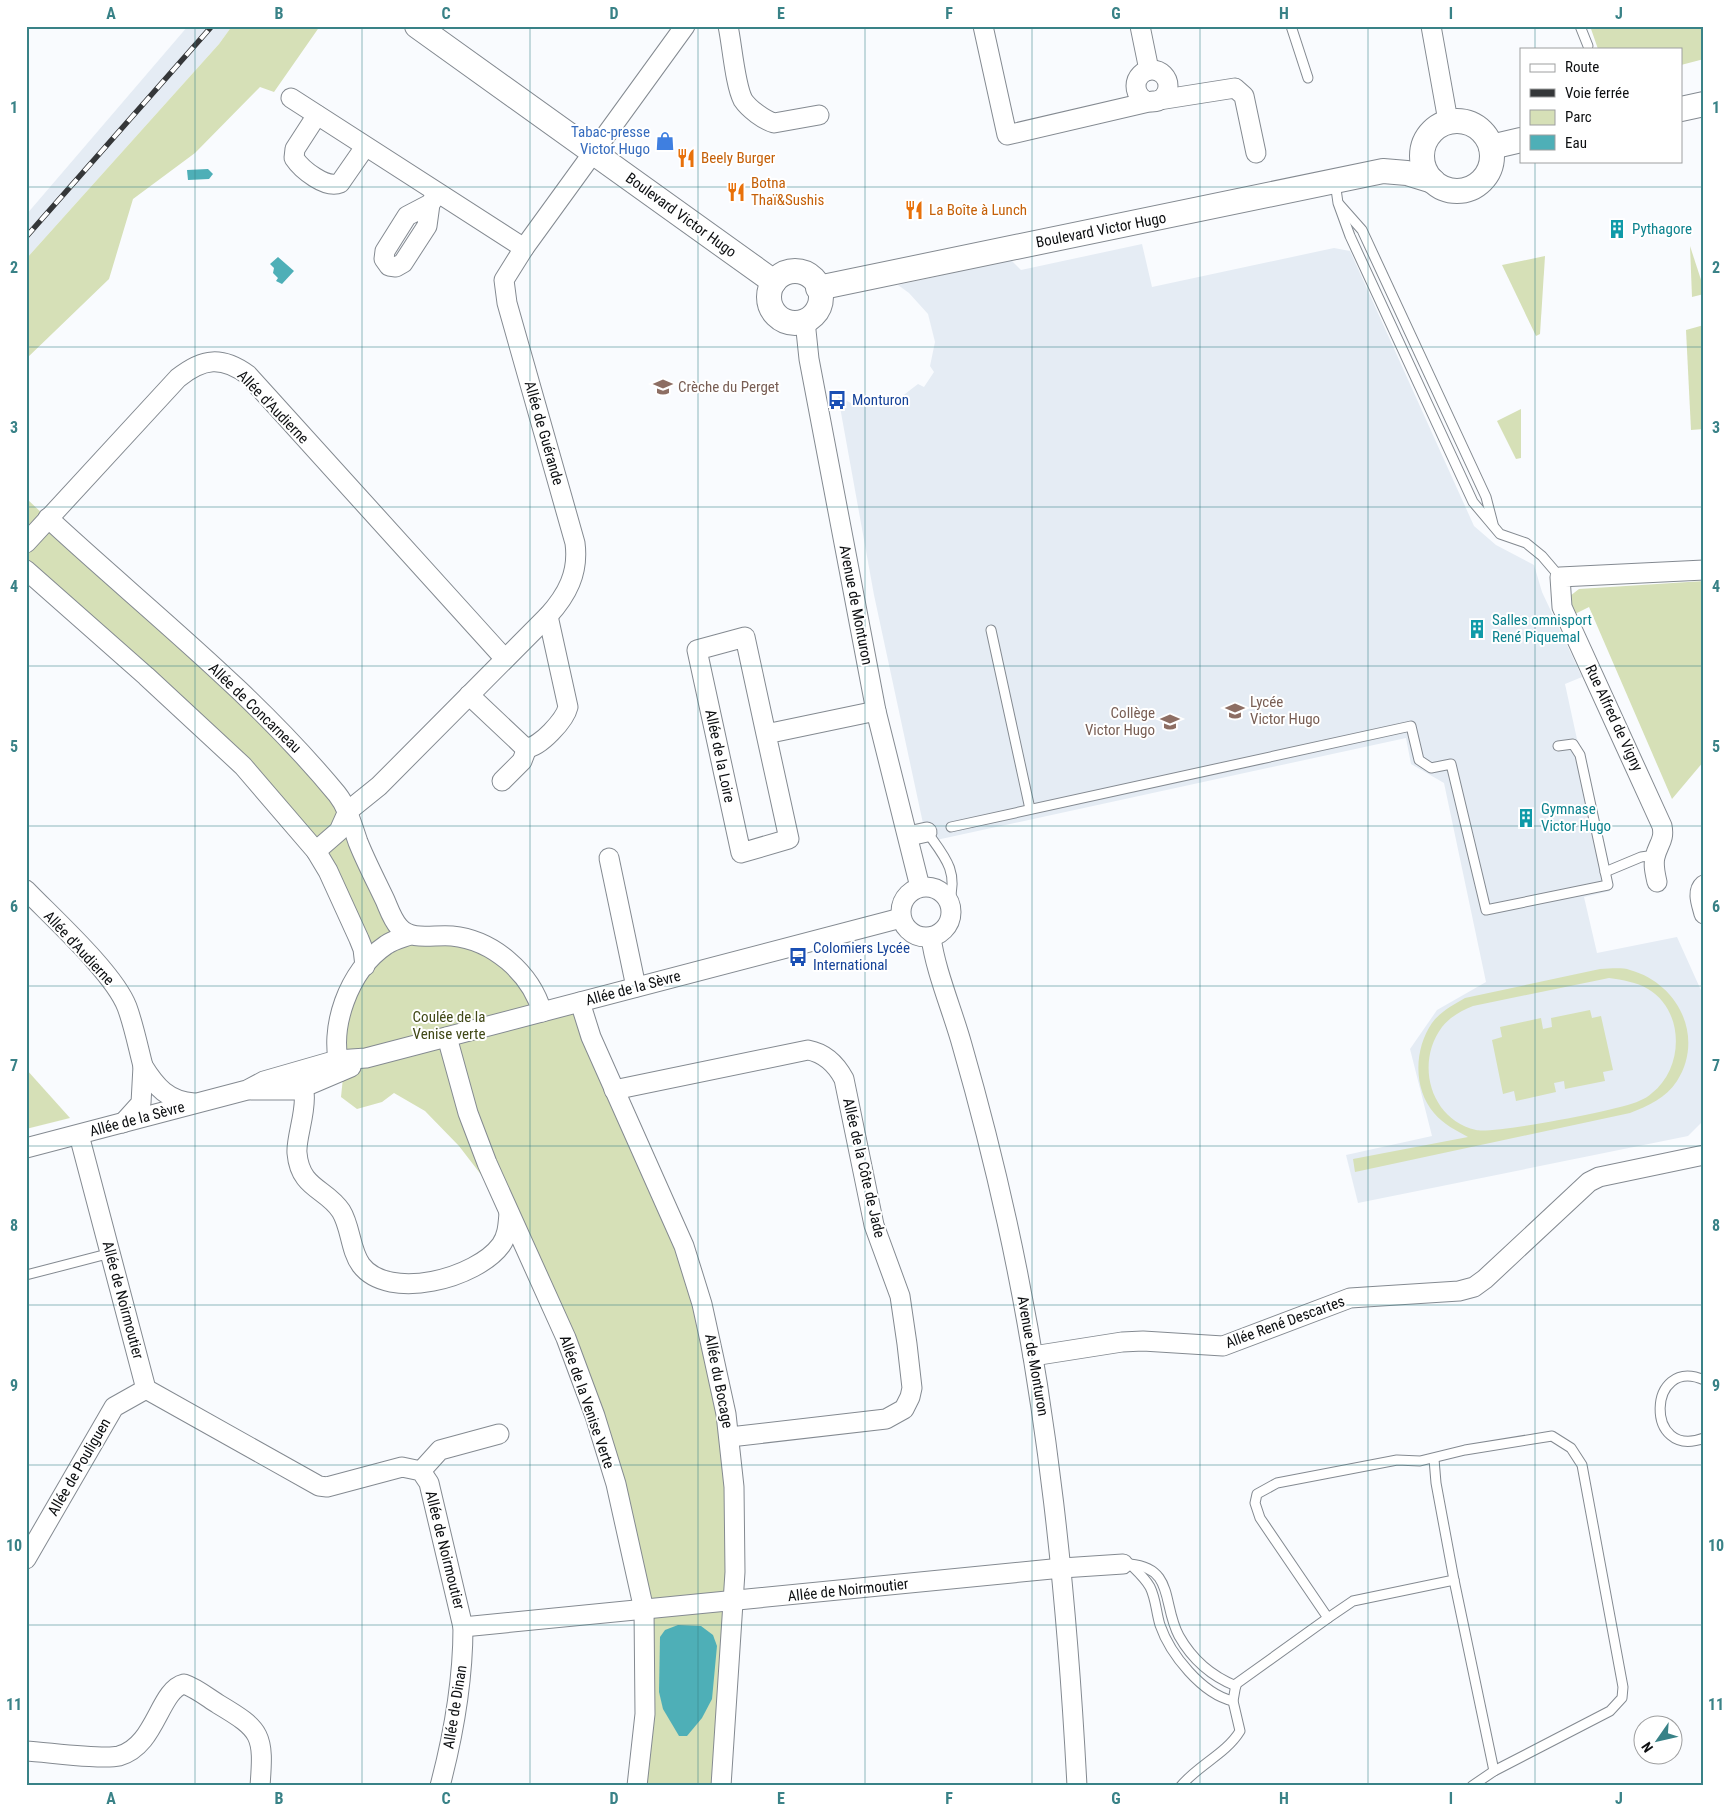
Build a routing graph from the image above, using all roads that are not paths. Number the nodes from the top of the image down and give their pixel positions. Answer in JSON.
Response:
{"nodes":[{"id":1,"x":416,"y":26,"type":"edge"},
{"id":2,"x":685,"y":26,"type":"edge"},
{"id":3,"x":728,"y":26,"type":"edge"},
{"id":4,"x":983,"y":26,"type":"edge"},
{"id":5,"x":1140,"y":26,"type":"edge"},
{"id":6,"x":1291,"y":26,"type":"edge"},
{"id":7,"x":1431,"y":26,"type":"edge"},
{"id":8,"x":1580,"y":26,"type":"edge"},
{"id":9,"x":1588,"y":46,"type":"dead end"},
{"id":10,"x":1308,"y":78,"type":"dead end"},
{"id":11,"x":291,"y":98,"type":"dead end"},
{"id":12,"x":1156,"y":101,"type":"junction"},
{"id":13,"x":1704,"y":104,"type":"edge"},
{"id":14,"x":1682,"y":108,"type":"edge"},
{"id":15,"x":317,"y":115,"type":"junction"},
{"id":16,"x":819,"y":115,"type":"dead end"},
{"id":17,"x":1448,"y":122,"type":"junction"},
{"id":18,"x":1520,"y":140,"type":"edge"},
{"id":19,"x":1423,"y":144,"type":"junction"},
{"id":20,"x":365,"y":147,"type":"junction"},
{"id":21,"x":1491,"y":147,"type":"junction"},
{"id":22,"x":593,"y":152,"type":"junction"},
{"id":23,"x":1256,"y":152,"type":"dead end"},
{"id":24,"x":1383,"y":170,"type":"junction"},
{"id":25,"x":1433,"y":181,"type":"junction"},
{"id":26,"x":1337,"y":192,"type":"junction"},
{"id":27,"x":524,"y":248,"type":"junction"},
{"id":28,"x":774,"y":282,"type":"junction"},
{"id":29,"x":818,"y":288,"type":"junction"},
{"id":30,"x":805,"y":321,"type":"junction"},
{"id":31,"x":48,"y":518,"type":"junction"},
{"id":32,"x":1493,"y":526,"type":"junction"},
{"id":33,"x":26,"y":543,"type":"edge"},
{"id":34,"x":26,"y":570,"type":"edge"},
{"id":35,"x":1704,"y":570,"type":"edge"},
{"id":36,"x":1560,"y":577,"type":"junction"},
{"id":37,"x":548,"y":616,"type":"junction"},
{"id":38,"x":991,"y":630,"type":"dead end"},
{"id":39,"x":505,"y":659,"type":"junction"},
{"id":40,"x":469,"y":695,"type":"junction"},
{"id":41,"x":876,"y":710,"type":"junction"},
{"id":42,"x":766,"y":734,"type":"junction"},
{"id":43,"x":1558,"y":746,"type":"dead end"},
{"id":44,"x":527,"y":748,"type":"junction"},
{"id":45,"x":502,"y":782,"type":"dead end"},
{"id":46,"x":1030,"y":809,"type":"junction"},
{"id":47,"x":348,"y":811,"type":"junction"},
{"id":48,"x":951,"y":827,"type":"dead end"},
{"id":49,"x":918,"y":834,"type":"junction"},
{"id":50,"x":316,"y":851,"type":"junction"},
{"id":51,"x":1655,"y":855,"type":"junction"},
{"id":52,"x":609,"y":858,"type":"dead end"},
{"id":53,"x":1605,"y":872,"type":"junction"},
{"id":54,"x":1657,"y":882,"type":"dead end"},
{"id":55,"x":1704,"y":885,"type":"edge"},
{"id":56,"x":920,"y":887,"type":"junction"},
{"id":57,"x":26,"y":890,"type":"edge"},
{"id":58,"x":949,"y":902,"type":"junction"},
{"id":59,"x":1704,"y":914,"type":"edge"},
{"id":60,"x":901,"y":918,"type":"junction"},
{"id":61,"x":410,"y":935,"type":"junction"},
{"id":62,"x":931,"y":937,"type":"junction"},
{"id":63,"x":365,"y":966,"type":"junction"},
{"id":64,"x":636,"y":987,"type":"junction"},
{"id":65,"x":580,"y":1002,"type":"junction"},
{"id":66,"x":542,"y":1012,"type":"junction"},
{"id":67,"x":447,"y":1037,"type":"junction"},
{"id":68,"x":143,"y":1066,"type":"junction"},
{"id":69,"x":339,"y":1066,"type":"junction"},
{"id":70,"x":288,"y":1075,"type":"junction"},
{"id":71,"x":302,"y":1088,"type":"junction"},
{"id":72,"x":247,"y":1090,"type":"junction"},
{"id":73,"x":614,"y":1090,"type":"junction"},
{"id":74,"x":197,"y":1103,"type":"junction"},
{"id":75,"x":122,"y":1123,"type":"junction"},
{"id":76,"x":79,"y":1135,"type":"junction"},
{"id":77,"x":26,"y":1148,"type":"edge"},
{"id":78,"x":1704,"y":1155,"type":"edge"},
{"id":79,"x":509,"y":1211,"type":"junction"},
{"id":80,"x":110,"y":1253,"type":"junction"},
{"id":81,"x":26,"y":1275,"type":"edge"},
{"id":82,"x":1033,"y":1356,"type":"junction"},
{"id":83,"x":1704,"y":1380,"type":"edge"},
{"id":84,"x":146,"y":1389,"type":"junction"},
{"id":85,"x":499,"y":1434,"type":"dead end"},
{"id":86,"x":730,"y":1437,"type":"junction"},
{"id":87,"x":1704,"y":1438,"type":"edge"},
{"id":88,"x":1434,"y":1459,"type":"junction"},
{"id":89,"x":420,"y":1471,"type":"junction"},
{"id":90,"x":26,"y":1559,"type":"edge"},
{"id":91,"x":1126,"y":1564,"type":"junction"},
{"id":92,"x":1062,"y":1568,"type":"junction"},
{"id":93,"x":1454,"y":1580,"type":"junction"},
{"id":94,"x":733,"y":1602,"type":"junction"},
{"id":95,"x":644,"y":1610,"type":"junction"},
{"id":96,"x":1328,"y":1618,"type":"junction"},
{"id":97,"x":463,"y":1627,"type":"junction"},
{"id":98,"x":1236,"y":1686,"type":"junction"},
{"id":99,"x":1233,"y":1701,"type":"junction"},
{"id":100,"x":26,"y":1751,"type":"edge"},
{"id":101,"x":1494,"y":1771,"type":"junction"},
{"id":102,"x":260,"y":1786,"type":"edge"},
{"id":103,"x":440,"y":1786,"type":"edge"},
{"id":104,"x":637,"y":1786,"type":"edge"},
{"id":105,"x":721,"y":1786,"type":"edge"},
{"id":106,"x":1077,"y":1786,"type":"edge"},
{"id":107,"x":1181,"y":1786,"type":"edge"},
{"id":108,"x":1472,"y":1786,"type":"edge"}],
"edges":[{"from":1,"to":22,"type":"street","name":"Boulevard Victor Hugo"},
{"from":2,"to":22,"type":"street","name":"Allée de Guérande"},
{"from":3,"to":16,"type":"street"},
{"from":4,"to":12,"type":"street"},
{"from":5,"to":12,"type":"street"},
{"from":6,"to":10,"type":"lane"},
{"from":7,"to":17,"type":"street"},
{"from":8,"to":9,"type":"lane"},
{"from":11,"to":15,"type":"street"},
{"from":12,"to":23,"type":"street"},
{"from":13,"to":14,"type":"street"},
{"from":15,"to":20,"type":"street"},
{"from":15,"to":20,"type":"street"},
{"from":17,"to":19,"type":"street"},
{"from":17,"to":21,"type":"street"},
{"from":18,"to":21,"type":"street"},
{"from":19,"to":24,"type":"street","name":"Boulevard Victor Hugo"},
{"from":19,"to":25,"type":"street"},
{"from":20,"to":27,"type":"street"},
{"from":21,"to":25,"type":"street"},
{"from":22,"to":27,"type":"street","name":"Allée de Guérande"},
{"from":22,"to":28,"type":"street","name":"Boulevard Victor Hugo"},
{"from":24,"to":25,"type":"street","name":"Boulevard Victor Hugo"},
{"from":24,"to":26,"type":"street","name":"Boulevard Victor Hugo"},
{"from":26,"to":29,"type":"street","name":"Boulevard Victor Hugo"},
{"from":26,"to":32,"type":"lane"},
{"from":26,"to":32,"type":"lane"},
{"from":27,"to":37,"type":"street","name":"Allée de Guérande"},
{"from":28,"to":29,"type":"street"},
{"from":28,"to":30,"type":"street"},
{"from":29,"to":30,"type":"street"},
{"from":30,"to":41,"type":"street","name":"Avenue de Monturon"},
{"from":31,"to":33,"type":"street","name":"Allée d'Audierne"},
{"from":31,"to":39,"type":"street","name":"Allée d'Audierne"},
{"from":31,"to":47,"type":"street","name":"Allée de Concarneau"},
{"from":32,"to":36,"type":"lane"},
{"from":34,"to":50,"type":"street"},
{"from":35,"to":36,"type":"street"},
{"from":36,"to":51,"type":"street","name":"Rue Alfred de Vigny"},
{"from":37,"to":39,"type":"street","name":"Allée de Guérande"},
{"from":37,"to":44,"type":"street"},
{"from":38,"to":46,"type":"lane"},
{"from":39,"to":40,"type":"street","name":"Allée de Guérande"},
{"from":40,"to":44,"type":"street"},
{"from":40,"to":47,"type":"street","name":"Allée de Guérande"},
{"from":41,"to":42,"type":"street"},
{"from":41,"to":49,"type":"street","name":"Avenue de Monturon"},
{"from":42,"to":42,"type":"street","name":"Allée de la Loire"},
{"from":43,"to":53,"type":"lane"},
{"from":44,"to":45,"type":"street"},
{"from":46,"to":48,"type":"lane"},
{"from":46,"to":53,"type":"lane"},
{"from":47,"to":50,"type":"street","name":"Allée de Guérande"},
{"from":47,"to":61,"type":"street","name":"Allée de Concarneau"},
{"from":49,"to":56,"type":"street","name":"Avenue de Monturon"},
{"from":49,"to":58,"type":"lane"},
{"from":50,"to":63,"type":"street"},
{"from":51,"to":53,"type":"lane"},
{"from":51,"to":54,"type":"street","name":"Rue Alfred de Vigny"},
{"from":52,"to":64,"type":"street"},
{"from":55,"to":59,"type":"street"},
{"from":56,"to":58,"type":"street"},
{"from":56,"to":60,"type":"street"},
{"from":57,"to":68,"type":"street","name":"Allée d'Audierne"},
{"from":58,"to":62,"type":"street"},
{"from":60,"to":62,"type":"street"},
{"from":60,"to":64,"type":"street","name":"Allée de la Sèvre"},
{"from":61,"to":63,"type":"street"},
{"from":61,"to":66,"type":"street"},
{"from":62,"to":82,"type":"street","name":"Avenue de Monturon"},
{"from":63,"to":69,"type":"street"},
{"from":64,"to":65,"type":"street","name":"Allée de la Sèvre"},
{"from":65,"to":66,"type":"street","name":"Allée de la Sèvre"},
{"from":65,"to":73,"type":"street","name":"Allée du Bocage"},
{"from":66,"to":67,"type":"street","name":"Allée de la Sèvre"},
{"from":67,"to":69,"type":"street","name":"Allée de la Sèvre"},
{"from":67,"to":79,"type":"street","name":"Allée de la Venise Verte"},
{"from":68,"to":74,"type":"street","name":"Allée d'Audierne"},
{"from":68,"to":75,"type":"street","name":"Allée d'Audierne"},
{"from":69,"to":70,"type":"street","name":"Allée de la Sèvre"},
{"from":69,"to":71,"type":"street","name":"Allée de la Sèvre"},
{"from":70,"to":71,"type":"street"},
{"from":70,"to":72,"type":"street","name":"Allée de la Sèvre"},
{"from":71,"to":72,"type":"street","name":"Allée de la Sèvre"},
{"from":71,"to":79,"type":"street"},
{"from":72,"to":74,"type":"street","name":"Allée de la Sèvre"},
{"from":73,"to":86,"type":"street","name":"Allée du Bocage"},
{"from":73,"to":86,"type":"street","name":"Allée de la Côte de Jade"},
{"from":74,"to":75,"type":"street","name":"Allée de la Sèvre"},
{"from":75,"to":76,"type":"street","name":"Allée de la Sèvre"},
{"from":76,"to":77,"type":"street","name":"Allée de la Sèvre"},
{"from":76,"to":80,"type":"street","name":"Allée de Noirmoutier"},
{"from":78,"to":82,"type":"street","name":"Allée René Descartes"},
{"from":79,"to":95,"type":"street","name":"Allée de la Venise Verte"},
{"from":80,"to":81,"type":"lane"},
{"from":80,"to":84,"type":"street","name":"Allée de Noirmoutier"},
{"from":82,"to":92,"type":"street","name":"Avenue de Monturon"},
{"from":83,"to":87,"type":"lane"},
{"from":84,"to":89,"type":"street","name":"Allée de Noirmoutier"},
{"from":84,"to":90,"type":"street","name":"Allée de Pouliguen"},
{"from":85,"to":89,"type":"street"},
{"from":86,"to":94,"type":"street","name":"Allée du Bocage"},
{"from":88,"to":93,"type":"lane"},
{"from":88,"to":96,"type":"lane"},
{"from":88,"to":101,"type":"lane"},
{"from":89,"to":97,"type":"street","name":"Allée de Noirmoutier"},
{"from":91,"to":92,"type":"street","name":"Allée de Noirmoutier"},
{"from":91,"to":98,"type":"lane"},
{"from":91,"to":99,"type":"lane"},
{"from":92,"to":94,"type":"street","name":"Allée de Noirmoutier"},
{"from":92,"to":106,"type":"street","name":"Avenue de Monturon"},
{"from":93,"to":96,"type":"lane"},
{"from":93,"to":101,"type":"lane"},
{"from":94,"to":95,"type":"street","name":"Allée de Noirmoutier"},
{"from":94,"to":105,"type":"street","name":"Allée du Bocage"},
{"from":95,"to":97,"type":"street","name":"Allée de Noirmoutier"},
{"from":95,"to":104,"type":"street","name":"Allée de la Venise Verte"},
{"from":96,"to":98,"type":"lane"},
{"from":97,"to":103,"type":"street","name":"Allée de Dinan"},
{"from":98,"to":99,"type":"lane"},
{"from":99,"to":107,"type":"lane"},
{"from":100,"to":102,"type":"street"},
{"from":101,"to":108,"type":"lane"}]}
